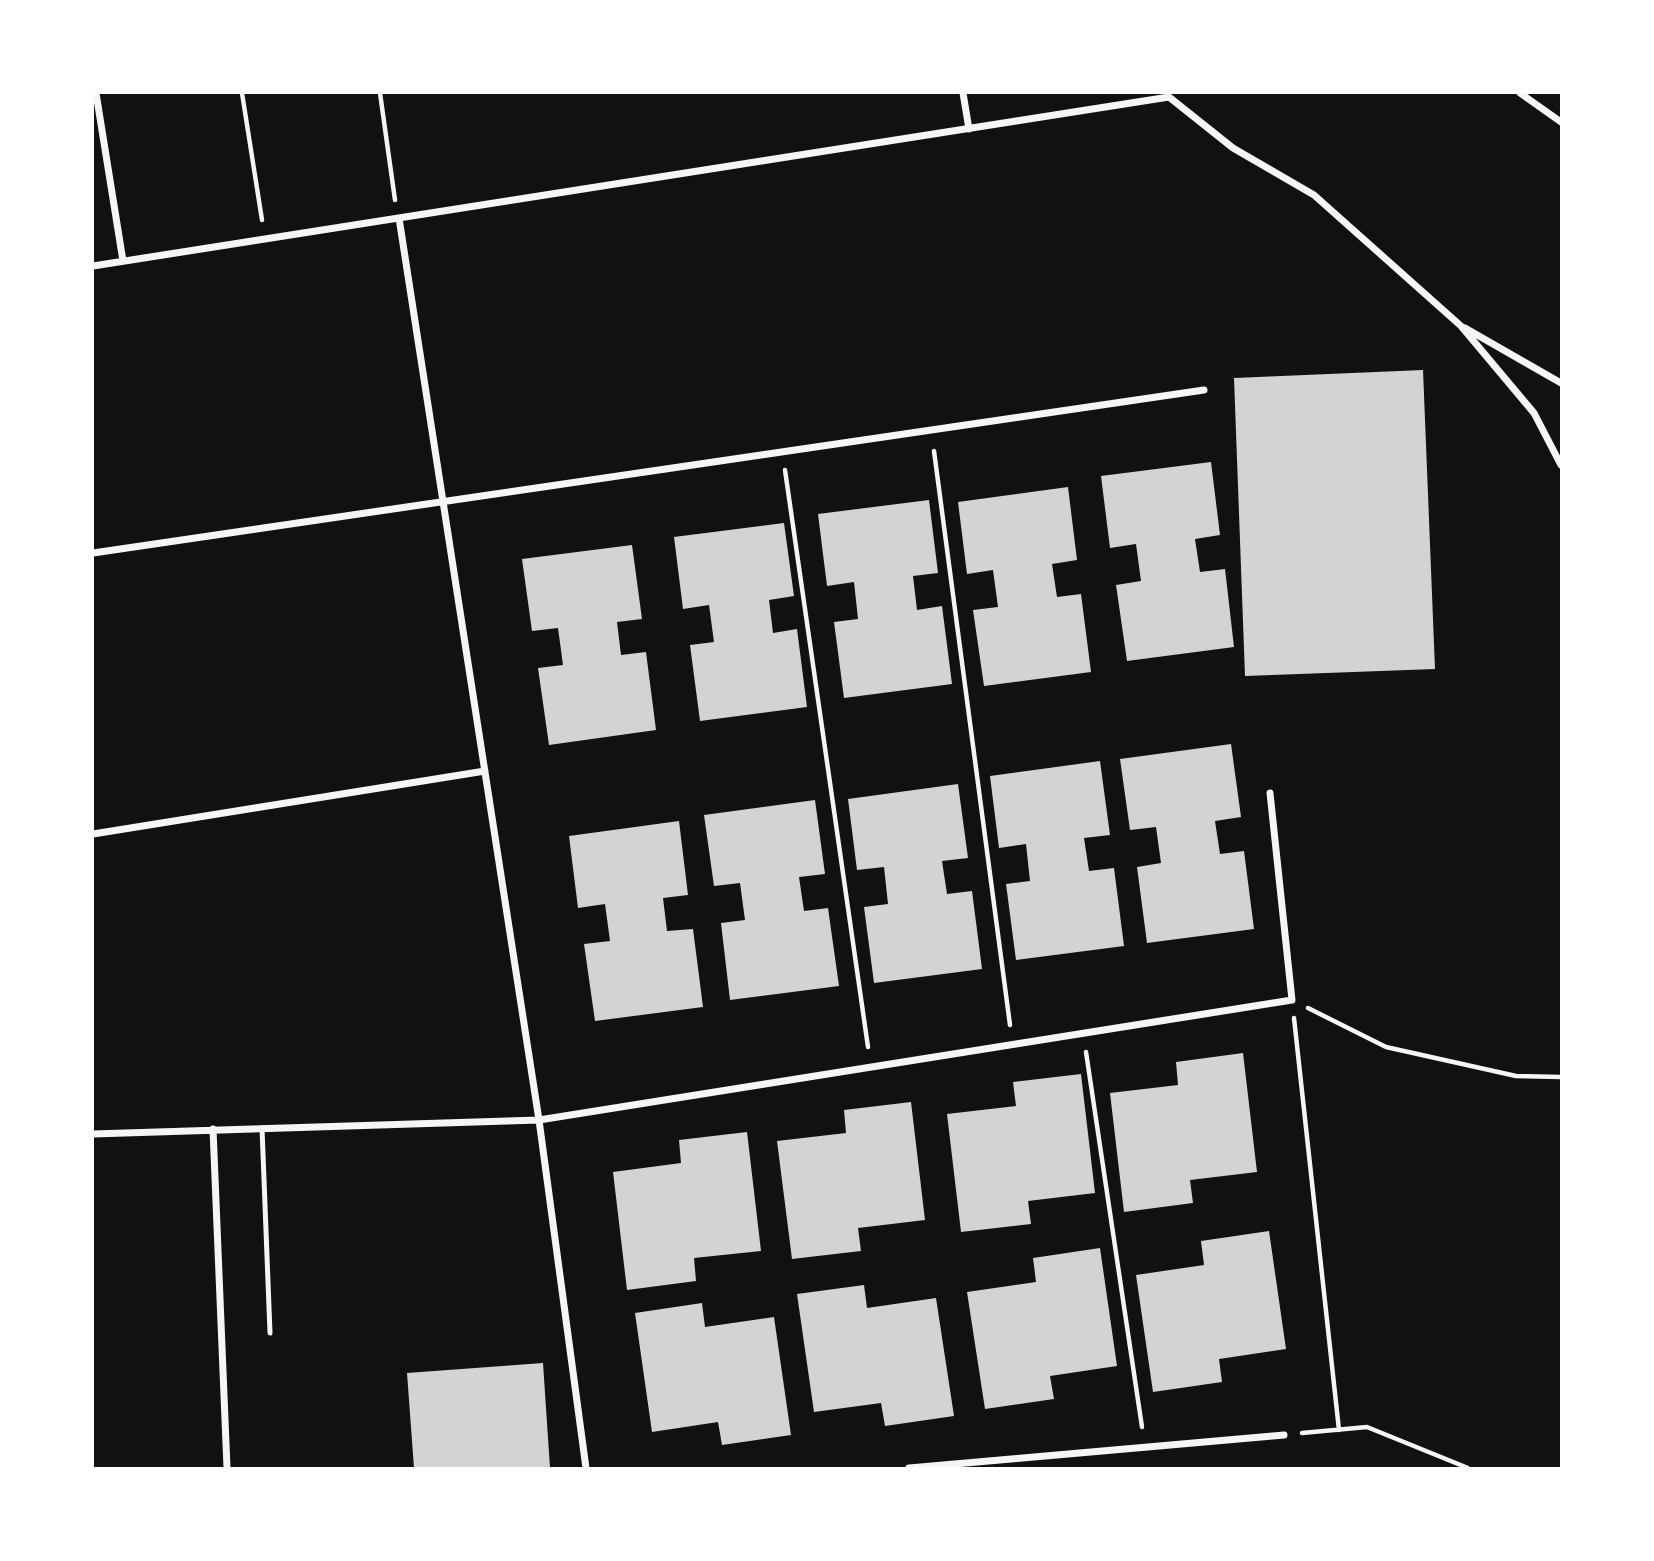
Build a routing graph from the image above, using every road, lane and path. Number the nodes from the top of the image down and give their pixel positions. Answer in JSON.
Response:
{"nodes":[{"id":1,"x":96,"y":93,"type":"edge"},
{"id":2,"x":243,"y":93,"type":"edge"},
{"id":3,"x":380,"y":93,"type":"edge"},
{"id":4,"x":963,"y":93,"type":"edge"},
{"id":5,"x":1520,"y":93,"type":"edge"},
{"id":6,"x":1167,"y":95,"type":"edge"},
{"id":7,"x":1561,"y":122,"type":"edge"},
{"id":8,"x":969,"y":129,"type":"junction"},
{"id":9,"x":399,"y":218,"type":"junction"},
{"id":10,"x":265,"y":239,"type":"junction"},
{"id":11,"x":122,"y":261,"type":"junction"},
{"id":12,"x":93,"y":266,"type":"edge"},
{"id":13,"x":1461,"y":326,"type":"junction"},
{"id":14,"x":1561,"y":383,"type":"edge"},
{"id":15,"x":1204,"y":390,"type":"dead end"},
{"id":16,"x":931,"y":430,"type":"junction"},
{"id":17,"x":783,"y":452,"type":"junction"},
{"id":18,"x":1561,"y":465,"type":"edge"},
{"id":19,"x":443,"y":502,"type":"junction"},
{"id":20,"x":93,"y":553,"type":"edge"},
{"id":21,"x":485,"y":771,"type":"junction"},
{"id":22,"x":1270,"y":793,"type":"dead end"},
{"id":23,"x":93,"y":834,"type":"edge"},
{"id":24,"x":1292,"y":1000,"type":"junction"},
{"id":25,"x":1083,"y":1034,"type":"junction"},
{"id":26,"x":1013,"y":1044,"type":"junction"},
{"id":27,"x":871,"y":1067,"type":"junction"},
{"id":28,"x":1561,"y":1077,"type":"edge"},
{"id":29,"x":539,"y":1120,"type":"junction"},
{"id":30,"x":262,"y":1128,"type":"junction"},
{"id":31,"x":213,"y":1129,"type":"junction"},
{"id":32,"x":93,"y":1134,"type":"edge"},
{"id":33,"x":270,"y":1333,"type":"dead end"},
{"id":34,"x":1339,"y":1430,"type":"junction"},
{"id":35,"x":1284,"y":1435,"type":"joint"},
{"id":36,"x":1145,"y":1447,"type":"junction"},
{"id":37,"x":228,"y":1468,"type":"edge"},
{"id":38,"x":586,"y":1468,"type":"edge"},
{"id":39,"x":909,"y":1468,"type":"edge"},
{"id":40,"x":1468,"y":1468,"type":"edge"}],
"edges":[{"from":1,"to":11,"type":"street"},
{"from":2,"to":10,"type":"path"},
{"from":3,"to":9,"type":"path"},
{"from":4,"to":8,"type":"street"},
{"from":5,"to":7,"type":"street"},
{"from":6,"to":8,"type":"street"},
{"from":6,"to":13,"type":"street"},
{"from":8,"to":9,"type":"street"},
{"from":9,"to":10,"type":"street"},
{"from":9,"to":19,"type":"street"},
{"from":10,"to":11,"type":"street"},
{"from":11,"to":12,"type":"street"},
{"from":13,"to":14,"type":"street"},
{"from":13,"to":18,"type":"street"},
{"from":15,"to":16,"type":"street"},
{"from":16,"to":17,"type":"street"},
{"from":16,"to":26,"type":"path"},
{"from":17,"to":19,"type":"street"},
{"from":17,"to":27,"type":"path"},
{"from":19,"to":20,"type":"street"},
{"from":19,"to":21,"type":"street"},
{"from":21,"to":23,"type":"street"},
{"from":21,"to":29,"type":"street"},
{"from":22,"to":24,"type":"street"},
{"from":24,"to":25,"type":"street"},
{"from":24,"to":28,"type":"path"},
{"from":24,"to":34,"type":"path"},
{"from":25,"to":26,"type":"street"},
{"from":25,"to":36,"type":"path"},
{"from":26,"to":27,"type":"street"},
{"from":27,"to":29,"type":"street"},
{"from":29,"to":30,"type":"street"},
{"from":29,"to":38,"type":"street"},
{"from":30,"to":31,"type":"street"},
{"from":30,"to":33,"type":"lane"},
{"from":31,"to":32,"type":"street"},
{"from":31,"to":37,"type":"street"},
{"from":34,"to":35,"type":"path"},
{"from":34,"to":40,"type":"path"},
{"from":35,"to":36,"type":"street"},
{"from":36,"to":39,"type":"street"}]}
